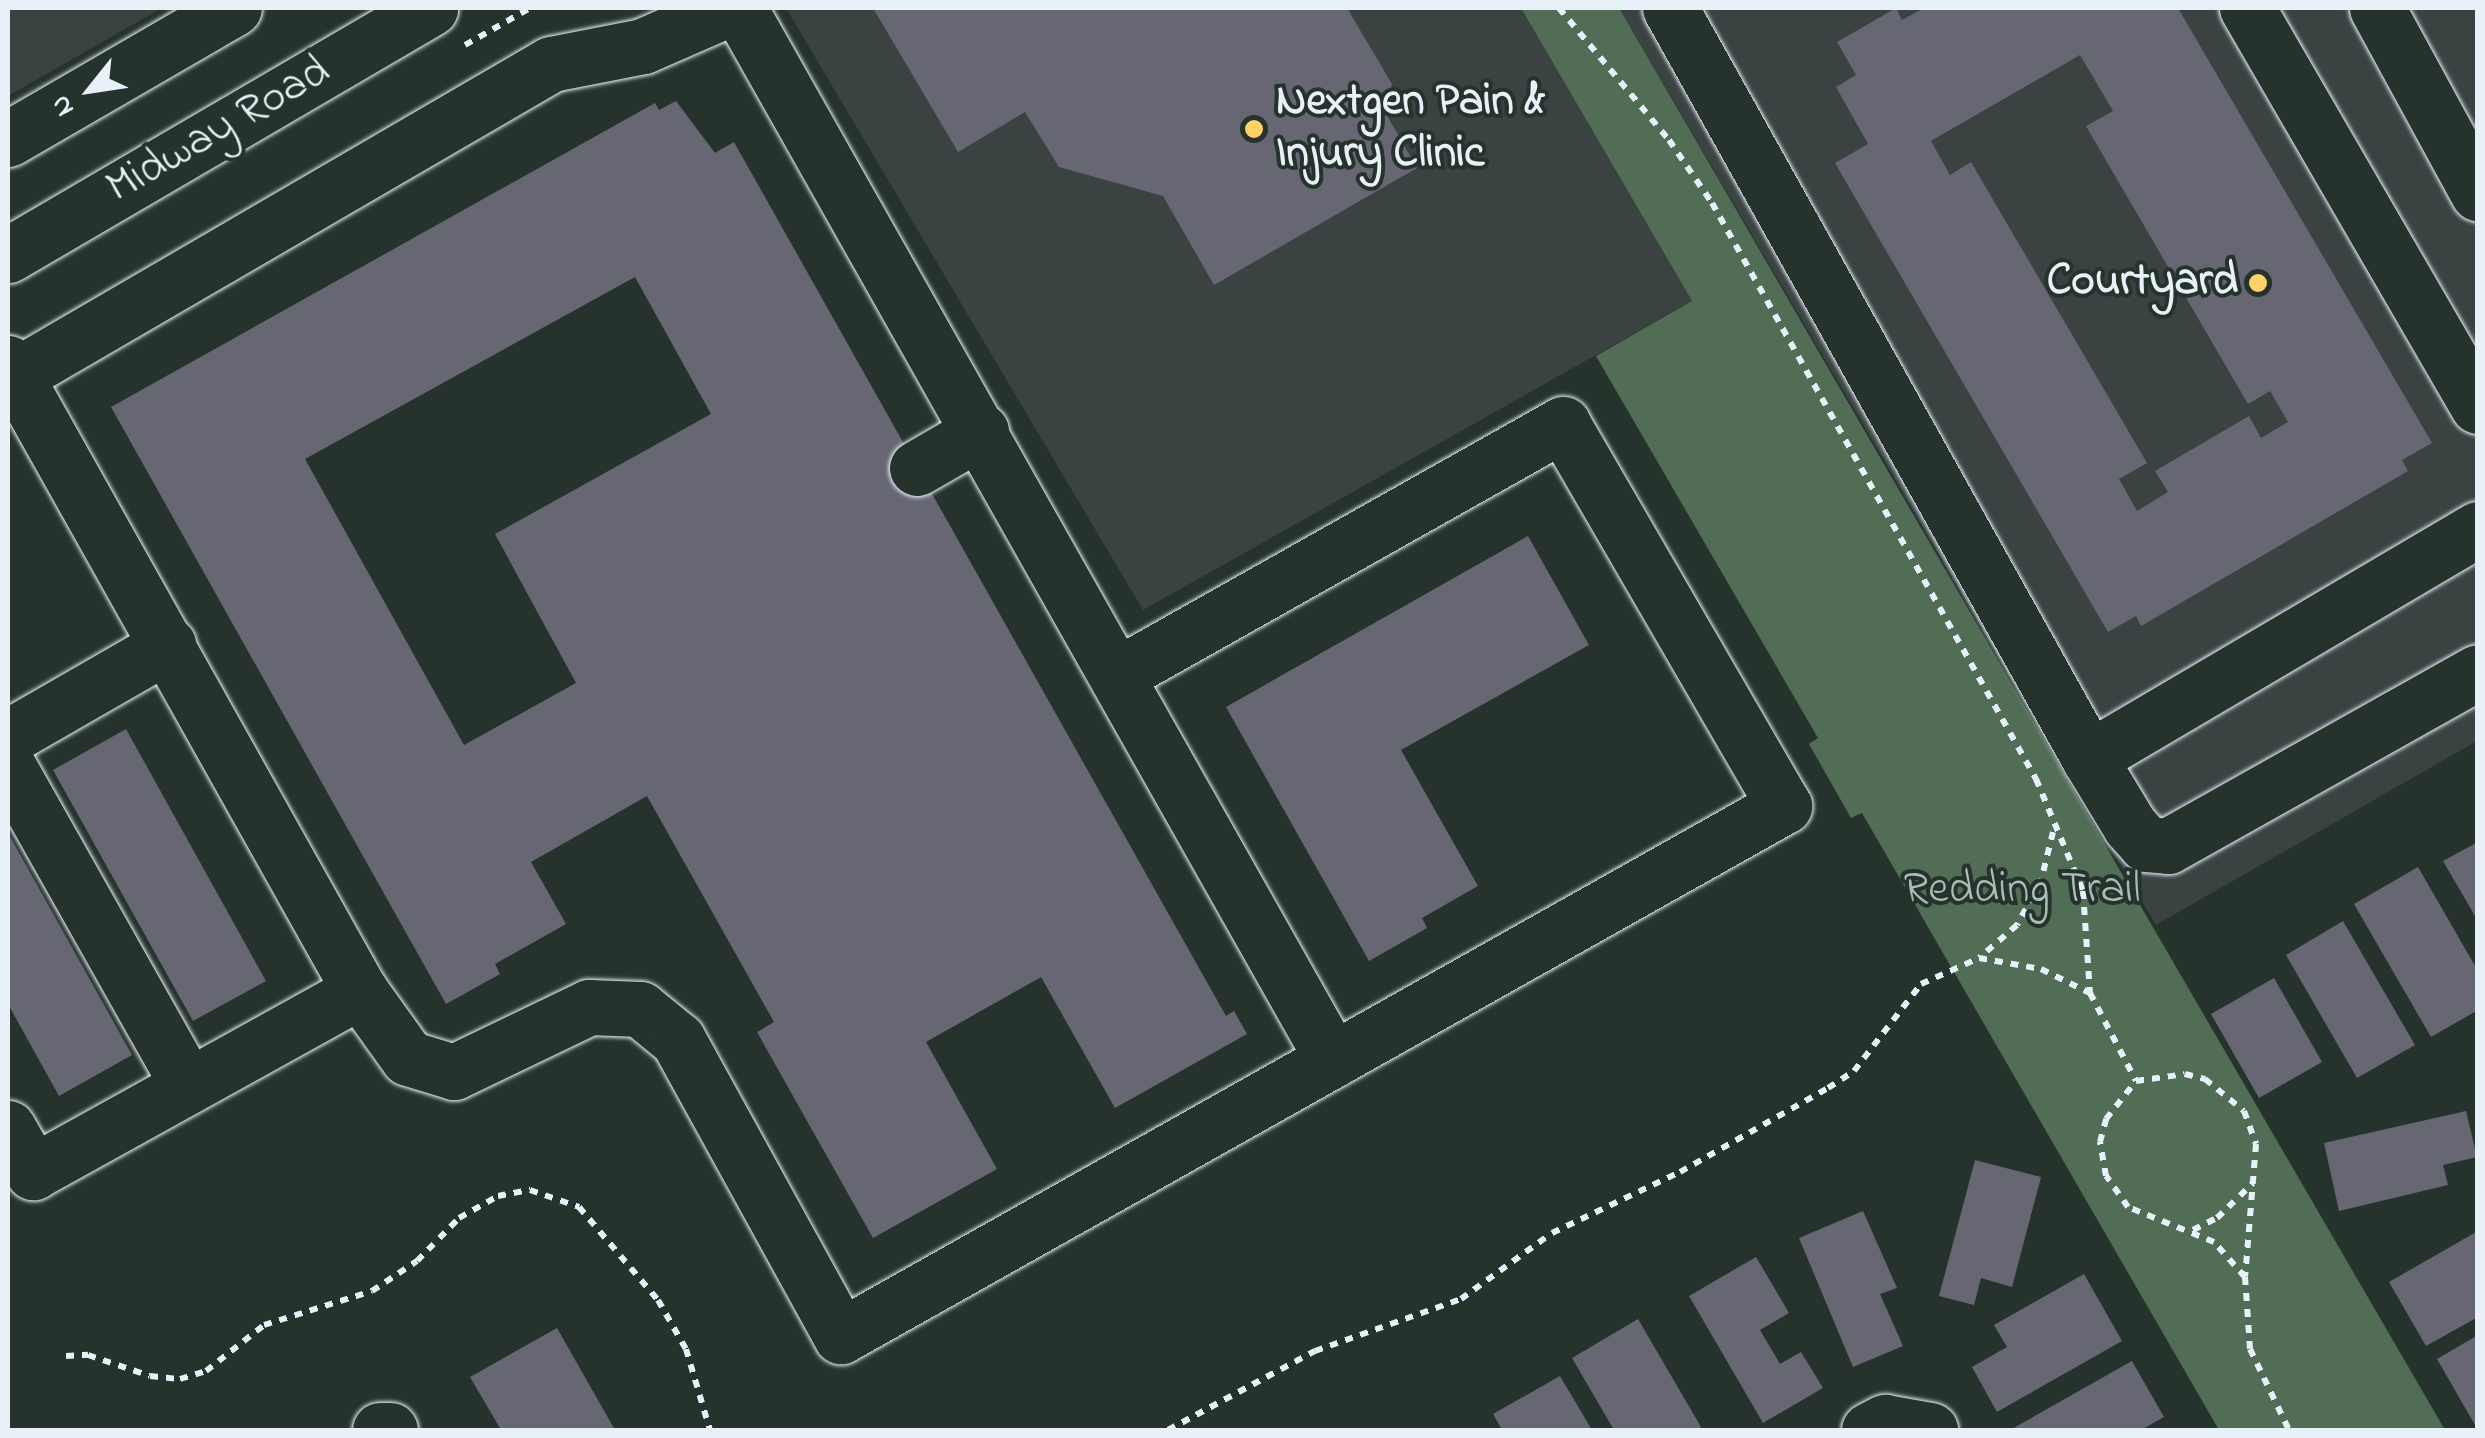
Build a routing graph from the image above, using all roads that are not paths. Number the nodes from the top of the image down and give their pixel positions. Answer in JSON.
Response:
{"nodes":[{"id":1,"x":234,"y":8,"type":"edge"},
{"id":2,"x":430,"y":8,"type":"edge"},
{"id":3,"x":730,"y":8,"type":"edge"},
{"id":4,"x":739,"y":8,"type":"edge"},
{"id":5,"x":1670,"y":8,"type":"edge"},
{"id":6,"x":2247,"y":8,"type":"edge"},
{"id":7,"x":2377,"y":8,"type":"edge"},
{"id":8,"x":8,"y":138,"type":"edge"},
{"id":9,"x":2478,"y":194,"type":"edge"},
{"id":10,"x":8,"y":254,"type":"edge"},
{"id":11,"x":11,"y":370,"type":"edge"},
{"id":12,"x":2478,"y":406,"type":"edge"},
{"id":13,"x":981,"y":431,"type":"junction"},
{"id":14,"x":918,"y":468,"type":"dead end"},
{"id":15,"x":2478,"y":529,"type":"edge"},
{"id":16,"x":168,"y":645,"type":"junction"},
{"id":17,"x":2478,"y":672,"type":"edge"},
{"id":18,"x":1119,"y":674,"type":"junction"},
{"id":19,"x":8,"y":738,"type":"edge"},
{"id":20,"x":2090,"y":758,"type":"junction"},
{"id":21,"x":8,"y":766,"type":"edge"},
{"id":22,"x":360,"y":991,"type":"junction"},
{"id":23,"x":1333,"y":1060,"type":"junction"},
{"id":24,"x":188,"y":1086,"type":"junction"},
{"id":25,"x":8,"y":1128,"type":"edge"},
{"id":26,"x":380,"y":1430,"type":"edge"},
{"id":27,"x":390,"y":1430,"type":"edge"},
{"id":28,"x":1869,"y":1430,"type":"edge"},
{"id":29,"x":1930,"y":1430,"type":"edge"}],
"edges":[{"from":1,"to":8,"type":"main road"},
{"from":2,"to":10,"type":"main road","name":"Midway Road"},
{"from":3,"to":11,"type":"main road"},
{"from":4,"to":13,"type":"main road"},
{"from":5,"to":20,"type":"main road"},
{"from":6,"to":12,"type":"main road"},
{"from":7,"to":9,"type":"main road"},
{"from":11,"to":16,"type":"main road"},
{"from":13,"to":14,"type":"main road"},
{"from":13,"to":18,"type":"main road"},
{"from":15,"to":20,"type":"main road"},
{"from":16,"to":19,"type":"main road"},
{"from":16,"to":22,"type":"main road"},
{"from":17,"to":20,"type":"main road"},
{"from":18,"to":23,"type":"main road"},
{"from":18,"to":23,"type":"main road"},
{"from":21,"to":24,"type":"main road"},
{"from":22,"to":23,"type":"main road"},
{"from":22,"to":24,"type":"main road"},
{"from":24,"to":25,"type":"main road"},
{"from":26,"to":27,"type":"main road"},
{"from":28,"to":29,"type":"main road"}]}
